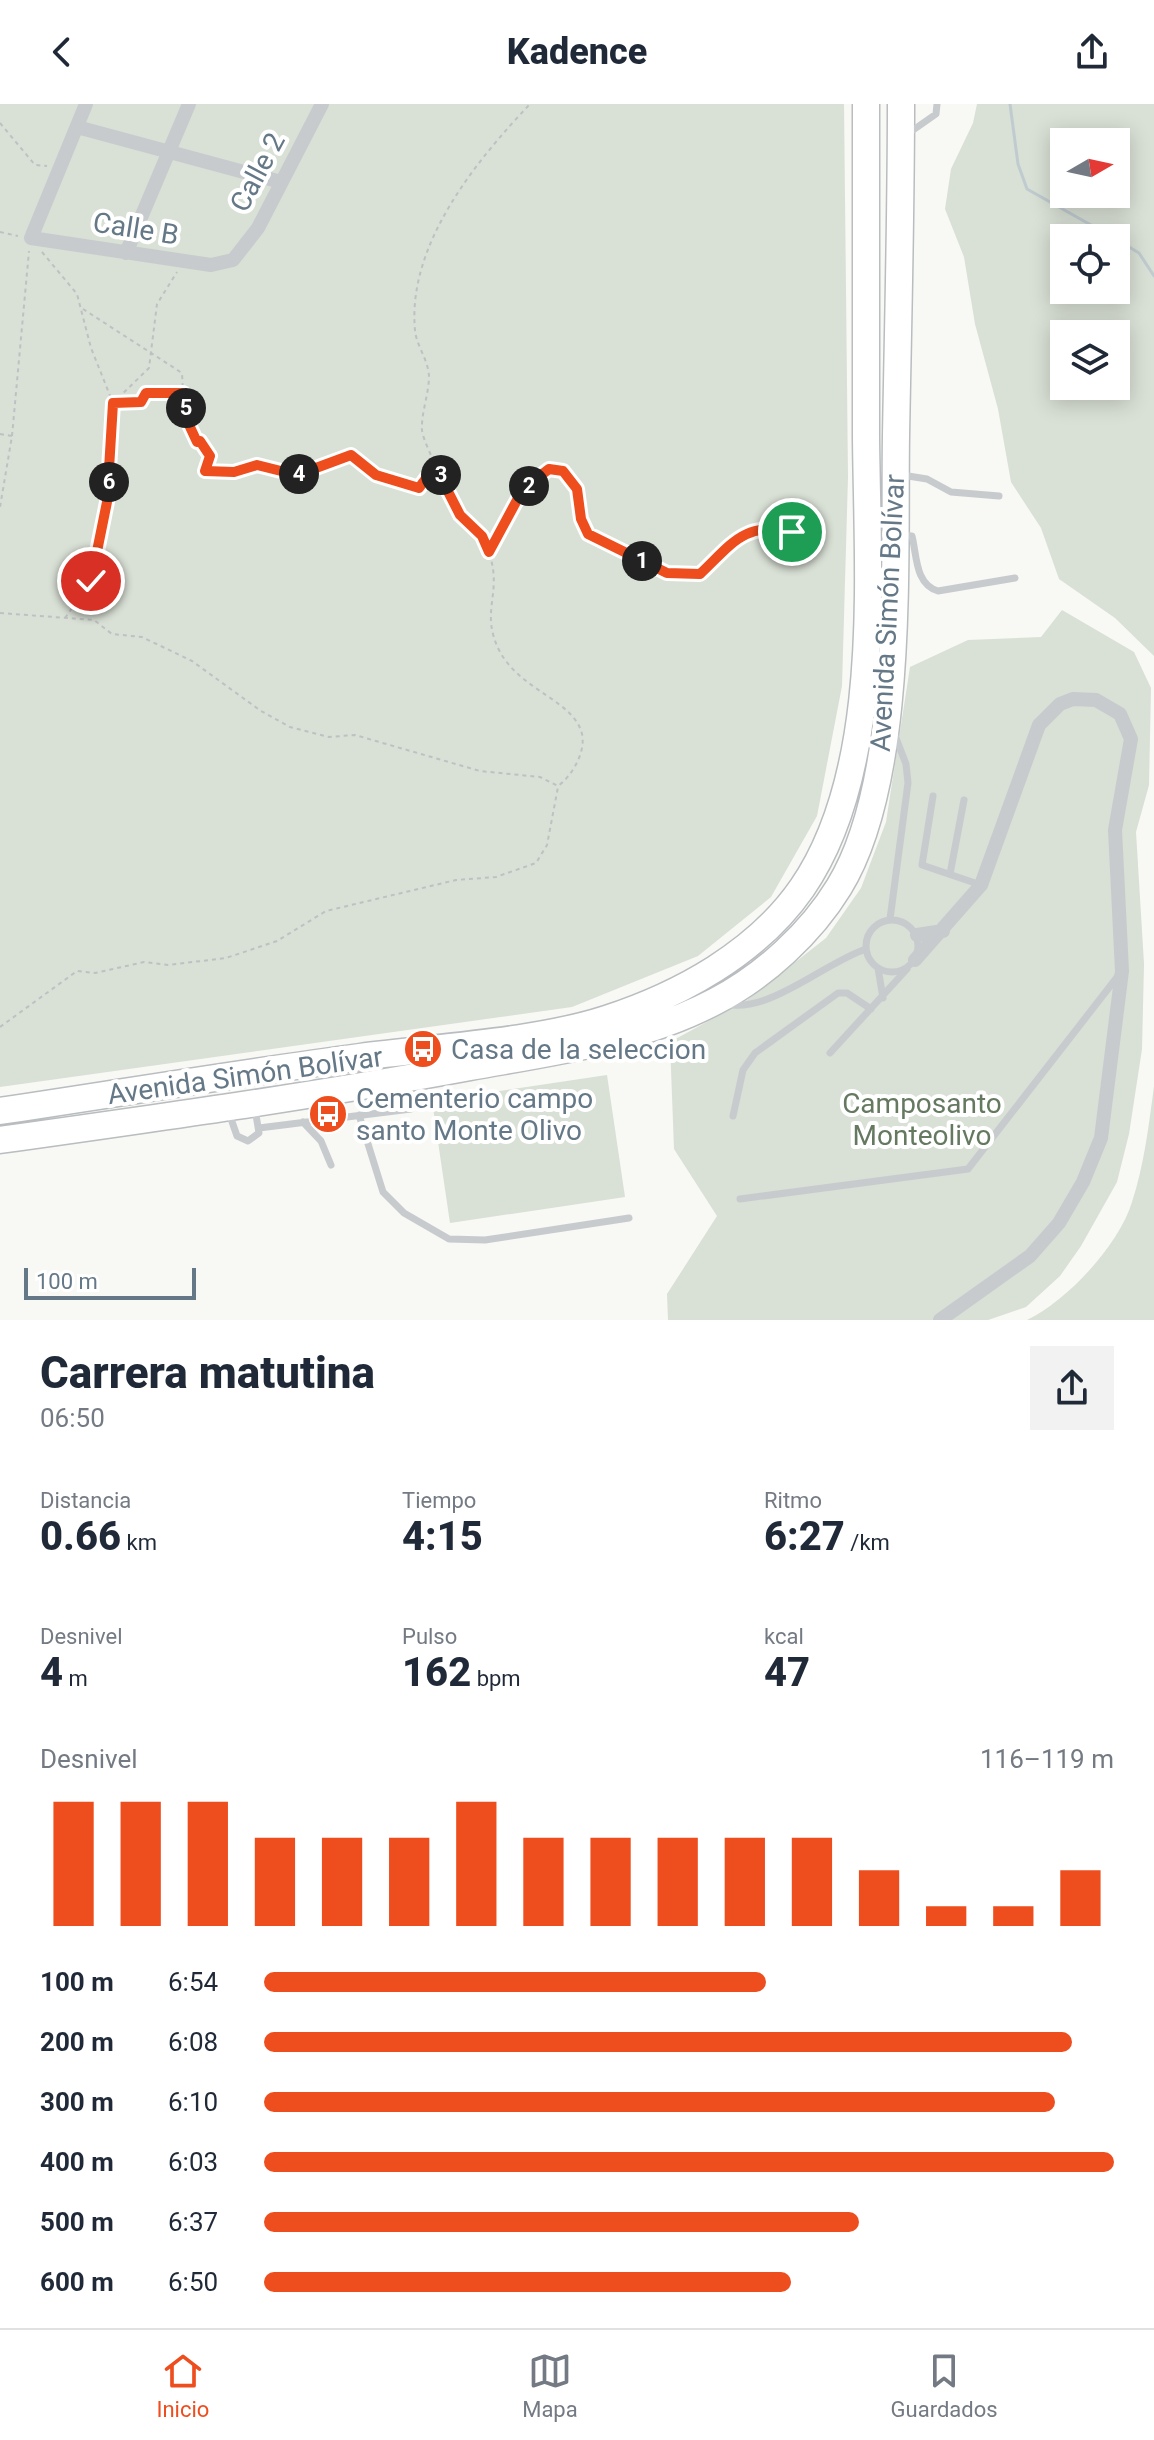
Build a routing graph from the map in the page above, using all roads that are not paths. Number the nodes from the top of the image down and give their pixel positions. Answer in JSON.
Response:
{"nodes":[{"id":1,"x":86,"y":104,"type":"edge"},
{"id":2,"x":189,"y":104,"type":"edge"},
{"id":3,"x":322,"y":104,"type":"edge"},
{"id":4,"x":866,"y":104,"type":"edge"},
{"id":5,"x":901,"y":104,"type":"edge"},
{"id":6,"x":937,"y":104,"type":"edge"},
{"id":7,"x":77,"y":127,"type":"junction"},
{"id":8,"x":901,"y":138,"type":"junction"},
{"id":9,"x":169,"y":154,"type":"junction"},
{"id":10,"x":281,"y":182,"type":"junction"},
{"id":11,"x":126,"y":253,"type":"junction"},
{"id":12,"x":233,"y":260,"type":"joint"},
{"id":13,"x":896,"y":475,"type":"junction"},
{"id":14,"x":999,"y":496,"type":"dead end"},
{"id":15,"x":895,"y":536,"type":"junction"},
{"id":16,"x":1015,"y":578,"type":"dead end"},
{"id":17,"x":887,"y":717,"type":"junction"},
{"id":18,"x":933,"y":796,"type":"dead end"},
{"id":19,"x":964,"y":800,"type":"dead end"},
{"id":20,"x":950,"y":874,"type":"junction"},
{"id":21,"x":981,"y":885,"type":"junction"},
{"id":22,"x":890,"y":919,"type":"junction"},
{"id":23,"x":943,"y":931,"type":"junction"},
{"id":24,"x":917,"y":935,"type":"junction"},
{"id":25,"x":866,"y":949,"type":"junction"},
{"id":26,"x":912,"y":963,"type":"junction"},
{"id":27,"x":878,"y":968,"type":"junction"},
{"id":28,"x":1122,"y":971,"type":"junction"},
{"id":29,"x":883,"y":998,"type":"junction"},
{"id":30,"x":717,"y":1001,"type":"junction"},
{"id":31,"x":871,"y":1009,"type":"junction"},
{"id":32,"x":830,"y":1053,"type":"dead end"},
{"id":33,"x":188,"y":1083,"type":"junction"},
{"id":34,"x":227,"y":1108,"type":"junction"},
{"id":35,"x":411,"y":1109,"type":"dead end"},
{"id":36,"x":0,"y":1111,"type":"edge"},
{"id":37,"x":193,"y":1113,"type":"junction"},
{"id":38,"x":359,"y":1115,"type":"junction"},
{"id":39,"x":256,"y":1116,"type":"junction"},
{"id":40,"x":733,"y":1116,"type":"dead end"},
{"id":41,"x":303,"y":1122,"type":"junction"},
{"id":42,"x":0,"y":1140,"type":"edge"},
{"id":43,"x":331,"y":1165,"type":"dead end"},
{"id":44,"x":740,"y":1199,"type":"dead end"},
{"id":45,"x":629,"y":1218,"type":"dead end"},
{"id":46,"x":940,"y":1320,"type":"edge"}],
"edges":[{"from":1,"to":7,"type":"street"},
{"from":2,"to":9,"type":"street"},
{"from":3,"to":10,"type":"street","name":"Calle 2"},
{"from":4,"to":33,"type":"highway","name":"Avenida Simón Bolívar"},
{"from":5,"to":8,"type":"highway","name":"Avenida Simón Bolívar"},
{"from":6,"to":8,"type":"lane"},
{"from":7,"to":9,"type":"street"},
{"from":7,"to":11,"type":"street","name":"Calle B"},
{"from":8,"to":13,"type":"highway","name":"Avenida Simón Bolívar"},
{"from":9,"to":10,"type":"street"},
{"from":9,"to":11,"type":"street"},
{"from":10,"to":12,"type":"street","name":"Calle 2"},
{"from":11,"to":12,"type":"street","name":"Calle B"},
{"from":13,"to":14,"type":"lane"},
{"from":13,"to":15,"type":"highway","name":"Avenida Simón Bolívar"},
{"from":15,"to":16,"type":"lane"},
{"from":15,"to":17,"type":"highway","name":"Avenida Simón Bolívar"},
{"from":17,"to":22,"type":"lane"},
{"from":17,"to":30,"type":"highway","name":"Avenida Simón Bolívar"},
{"from":18,"to":20,"type":"lane"},
{"from":19,"to":20,"type":"lane"},
{"from":20,"to":21,"type":"lane"},
{"from":21,"to":23,"type":"street"},
{"from":21,"to":28,"type":"street"},
{"from":22,"to":24,"type":"lane"},
{"from":22,"to":25,"type":"lane"},
{"from":23,"to":24,"type":"street"},
{"from":23,"to":26,"type":"street"},
{"from":24,"to":26,"type":"lane"},
{"from":25,"to":27,"type":"lane"},
{"from":25,"to":30,"type":"lane"},
{"from":26,"to":27,"type":"lane"},
{"from":26,"to":29,"type":"lane"},
{"from":27,"to":29,"type":"lane"},
{"from":28,"to":44,"type":"lane"},
{"from":28,"to":46,"type":"street"},
{"from":29,"to":31,"type":"lane"},
{"from":30,"to":39,"type":"highway","name":"Avenida Simón Bolívar"},
{"from":31,"to":32,"type":"lane"},
{"from":31,"to":40,"type":"lane"},
{"from":33,"to":36,"type":"highway","name":"Avenida Simón Bolívar"},
{"from":33,"to":37,"type":"highway"},
{"from":34,"to":37,"type":"highway","name":"Avenida Simón Bolívar"},
{"from":34,"to":39,"type":"highway","name":"Avenida Simón Bolívar"},
{"from":34,"to":39,"type":"lane"},
{"from":35,"to":38,"type":"lane"},
{"from":37,"to":42,"type":"highway","name":"Avenida Simón Bolívar"},
{"from":38,"to":41,"type":"lane"},
{"from":38,"to":45,"type":"lane"},
{"from":39,"to":41,"type":"lane"},
{"from":41,"to":43,"type":"lane"}]}
